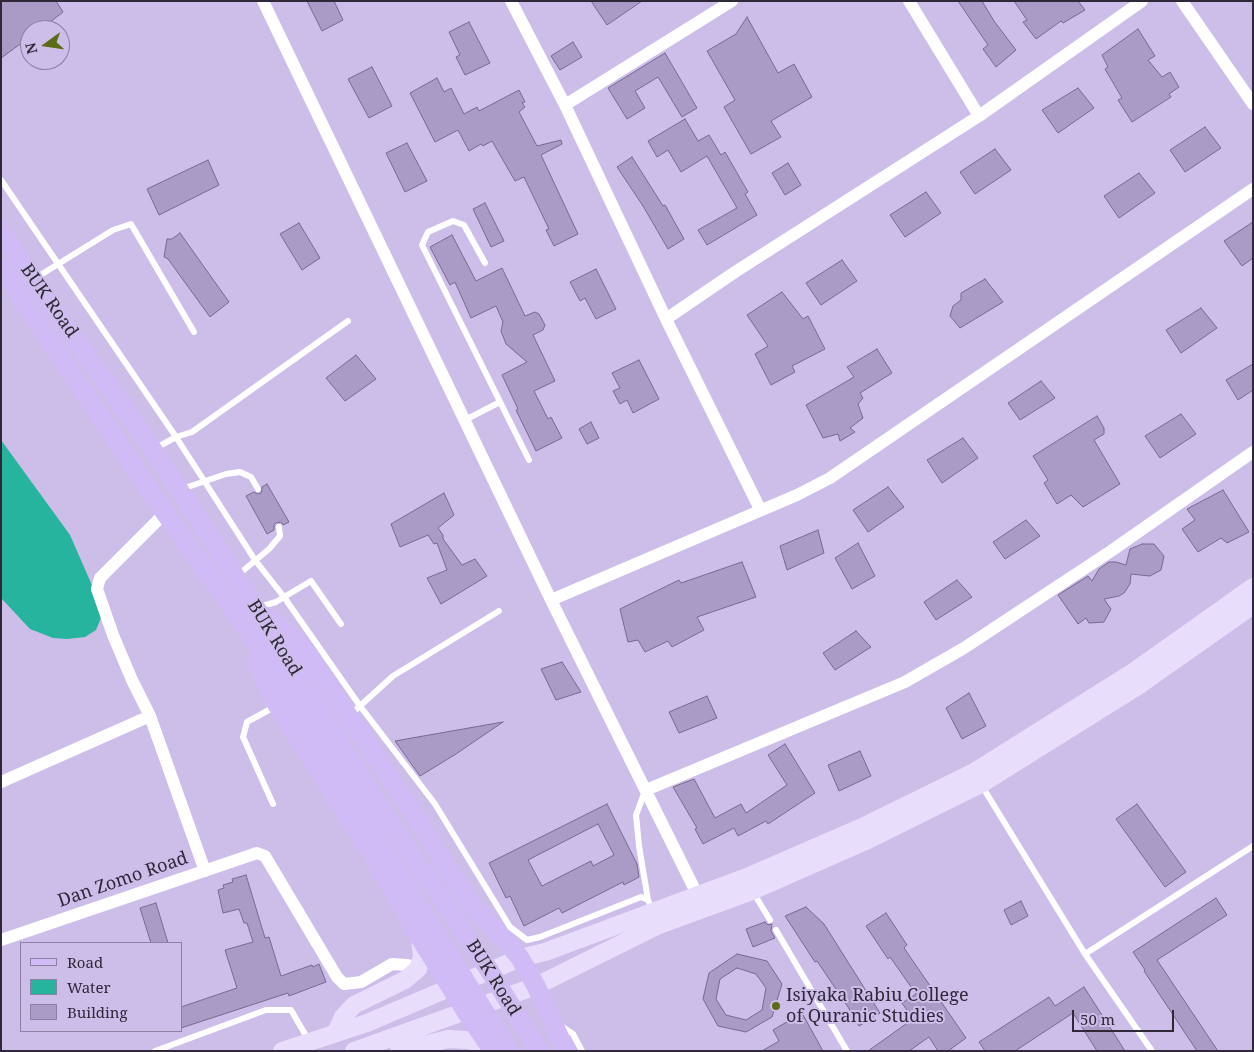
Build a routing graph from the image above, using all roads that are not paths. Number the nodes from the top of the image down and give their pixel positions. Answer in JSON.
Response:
{"nodes":[{"id":1,"x":263,"y":1,"type":"edge"},
{"id":2,"x":511,"y":1,"type":"edge"},
{"id":3,"x":732,"y":1,"type":"edge"},
{"id":4,"x":909,"y":1,"type":"edge"},
{"id":5,"x":1142,"y":1,"type":"edge"},
{"id":6,"x":1182,"y":1,"type":"edge"},
{"id":7,"x":1253,"y":104,"type":"edge"},
{"id":8,"x":565,"y":105,"type":"junction"},
{"id":9,"x":979,"y":116,"type":"junction"},
{"id":10,"x":1,"y":180,"type":"edge"},
{"id":11,"x":1253,"y":189,"type":"edge"},
{"id":12,"x":1,"y":230,"type":"edge"},
{"id":13,"x":485,"y":263,"type":"dead end"},
{"id":14,"x":57,"y":264,"type":"junction"},
{"id":15,"x":1,"y":268,"type":"edge"},
{"id":16,"x":33,"y":280,"type":"junction"},
{"id":17,"x":666,"y":319,"type":"junction"},
{"id":18,"x":348,"y":321,"type":"dead end"},
{"id":19,"x":194,"y":332,"type":"dead end"},
{"id":20,"x":500,"y":402,"type":"junction"},
{"id":21,"x":465,"y":420,"type":"junction"},
{"id":22,"x":176,"y":438,"type":"junction"},
{"id":23,"x":153,"y":450,"type":"junction"},
{"id":24,"x":1253,"y":452,"type":"edge"},
{"id":25,"x":529,"y":460,"type":"dead end"},
{"id":26,"x":205,"y":481,"type":"junction"},
{"id":27,"x":258,"y":489,"type":"dead end"},
{"id":28,"x":178,"y":490,"type":"junction"},
{"id":29,"x":760,"y":509,"type":"junction"},
{"id":30,"x":165,"y":513,"type":"junction"},
{"id":31,"x":279,"y":527,"type":"dead end"},
{"id":32,"x":255,"y":560,"type":"junction"},
{"id":33,"x":235,"y":577,"type":"junction"},
{"id":34,"x":1253,"y":587,"type":"edge"},
{"id":35,"x":284,"y":597,"type":"junction"},
{"id":36,"x":551,"y":600,"type":"junction"},
{"id":37,"x":1253,"y":605,"type":"edge"},
{"id":38,"x":256,"y":608,"type":"junction"},
{"id":39,"x":498,"y":612,"type":"dead end"},
{"id":40,"x":341,"y":624,"type":"dead end"},
{"id":41,"x":246,"y":627,"type":"junction"},
{"id":42,"x":277,"y":706,"type":"junction"},
{"id":43,"x":354,"y":711,"type":"junction"},
{"id":44,"x":150,"y":716,"type":"junction"},
{"id":45,"x":978,"y":778,"type":"junction"},
{"id":46,"x":1,"y":782,"type":"edge"},
{"id":47,"x":646,"y":790,"type":"junction"},
{"id":48,"x":273,"y":804,"type":"dead end"},
{"id":49,"x":1253,"y":846,"type":"edge"},
{"id":50,"x":205,"y":871,"type":"junction"},
{"id":51,"x":752,"y":891,"type":"junction"},
{"id":52,"x":701,"y":902,"type":"junction"},
{"id":53,"x":651,"y":906,"type":"junction"},
{"id":54,"x":770,"y":920,"type":"dead end"},
{"id":55,"x":776,"y":930,"type":"dead end"},
{"id":56,"x":420,"y":938,"type":"junction"},
{"id":57,"x":1,"y":940,"type":"edge"},
{"id":58,"x":1085,"y":954,"type":"junction"},
{"id":59,"x":520,"y":958,"type":"junction"},
{"id":60,"x":418,"y":970,"type":"junction"},
{"id":61,"x":536,"y":986,"type":"junction"},
{"id":62,"x":451,"y":988,"type":"junction"},
{"id":63,"x":466,"y":1012,"type":"junction"},
{"id":64,"x":552,"y":1019,"type":"junction"},
{"id":65,"x":336,"y":1032,"type":"junction"},
{"id":66,"x":309,"y":1042,"type":"junction"},
{"id":67,"x":490,"y":1047,"type":"edge"},
{"id":68,"x":155,"y":1051,"type":"edge"},
{"id":69,"x":282,"y":1051,"type":"edge"},
{"id":70,"x":354,"y":1051,"type":"edge"},
{"id":71,"x":399,"y":1051,"type":"edge"},
{"id":72,"x":509,"y":1051,"type":"edge"},
{"id":73,"x":539,"y":1051,"type":"edge"},
{"id":74,"x":566,"y":1051,"type":"edge"},
{"id":75,"x":582,"y":1051,"type":"edge"},
{"id":76,"x":847,"y":1051,"type":"edge"},
{"id":77,"x":1152,"y":1051,"type":"edge"}],
"edges":[{"from":1,"to":21,"type":"street"},
{"from":2,"to":8,"type":"street"},
{"from":3,"to":8,"type":"street"},
{"from":4,"to":9,"type":"street"},
{"from":5,"to":9,"type":"street"},
{"from":6,"to":7,"type":"street"},
{"from":8,"to":17,"type":"street"},
{"from":9,"to":17,"type":"street"},
{"from":10,"to":14,"type":"lane"},
{"from":11,"to":29,"type":"street"},
{"from":12,"to":16,"type":"main road","name":"BUK Road"},
{"from":13,"to":20,"type":"lane"},
{"from":14,"to":16,"type":"lane"},
{"from":14,"to":19,"type":"lane"},
{"from":14,"to":22,"type":"lane"},
{"from":15,"to":30,"type":"main road","name":"BUK Road"},
{"from":16,"to":23,"type":"main road","name":"BUK Road"},
{"from":17,"to":29,"type":"street"},
{"from":18,"to":22,"type":"lane"},
{"from":20,"to":21,"type":"lane"},
{"from":20,"to":25,"type":"lane"},
{"from":21,"to":36,"type":"street"},
{"from":22,"to":23,"type":"lane"},
{"from":22,"to":26,"type":"lane"},
{"from":23,"to":28,"type":"main road","name":"BUK Road"},
{"from":24,"to":47,"type":"street"},
{"from":26,"to":27,"type":"lane"},
{"from":26,"to":28,"type":"lane"},
{"from":26,"to":32,"type":"lane"},
{"from":28,"to":33,"type":"main road","name":"BUK Road"},
{"from":29,"to":36,"type":"street"},
{"from":30,"to":41,"type":"main road","name":"BUK Road"},
{"from":30,"to":44,"type":"street"},
{"from":31,"to":32,"type":"lane"},
{"from":32,"to":33,"type":"lane"},
{"from":32,"to":35,"type":"lane"},
{"from":33,"to":38,"type":"main road","name":"BUK Road"},
{"from":34,"to":45,"type":"main road"},
{"from":35,"to":38,"type":"lane"},
{"from":35,"to":40,"type":"lane"},
{"from":35,"to":43,"type":"lane"},
{"from":36,"to":47,"type":"street"},
{"from":37,"to":45,"type":"main road"},
{"from":38,"to":43,"type":"main road"},
{"from":38,"to":73,"type":"main road","name":"BUK Road"},
{"from":39,"to":43,"type":"lane"},
{"from":41,"to":42,"type":"main road"},
{"from":41,"to":72,"type":"main road","name":"BUK Road"},
{"from":42,"to":48,"type":"lane"},
{"from":42,"to":56,"type":"main road"},
{"from":43,"to":53,"type":"lane"},
{"from":43,"to":59,"type":"main road"},
{"from":44,"to":46,"type":"street"},
{"from":44,"to":50,"type":"street"},
{"from":45,"to":51,"type":"main road"},
{"from":45,"to":52,"type":"main road"},
{"from":45,"to":58,"type":"lane"},
{"from":47,"to":52,"type":"street"},
{"from":47,"to":53,"type":"lane"},
{"from":49,"to":58,"type":"lane"},
{"from":50,"to":57,"type":"street","name":"Dan Zomo Road"},
{"from":50,"to":60,"type":"street","name":"Dan Zomo Road"},
{"from":51,"to":52,"type":"main road"},
{"from":51,"to":54,"type":"lane"},
{"from":52,"to":53,"type":"main road"},
{"from":52,"to":61,"type":"main road"},
{"from":53,"to":59,"type":"main road"},
{"from":55,"to":76,"type":"lane"},
{"from":56,"to":60,"type":"main road"},
{"from":56,"to":62,"type":"main road"},
{"from":58,"to":77,"type":"lane"},
{"from":59,"to":61,"type":"main road"},
{"from":59,"to":62,"type":"main road"},
{"from":60,"to":65,"type":"main road"},
{"from":61,"to":63,"type":"main road"},
{"from":61,"to":64,"type":"main road"},
{"from":62,"to":63,"type":"main road"},
{"from":62,"to":65,"type":"main road"},
{"from":63,"to":67,"type":"main road"},
{"from":63,"to":70,"type":"main road"},
{"from":64,"to":74,"type":"main road"},
{"from":64,"to":75,"type":"lane"},
{"from":65,"to":66,"type":"main road"},
{"from":66,"to":68,"type":"lane"},
{"from":66,"to":69,"type":"main road"},
{"from":67,"to":71,"type":"main road"}]}
